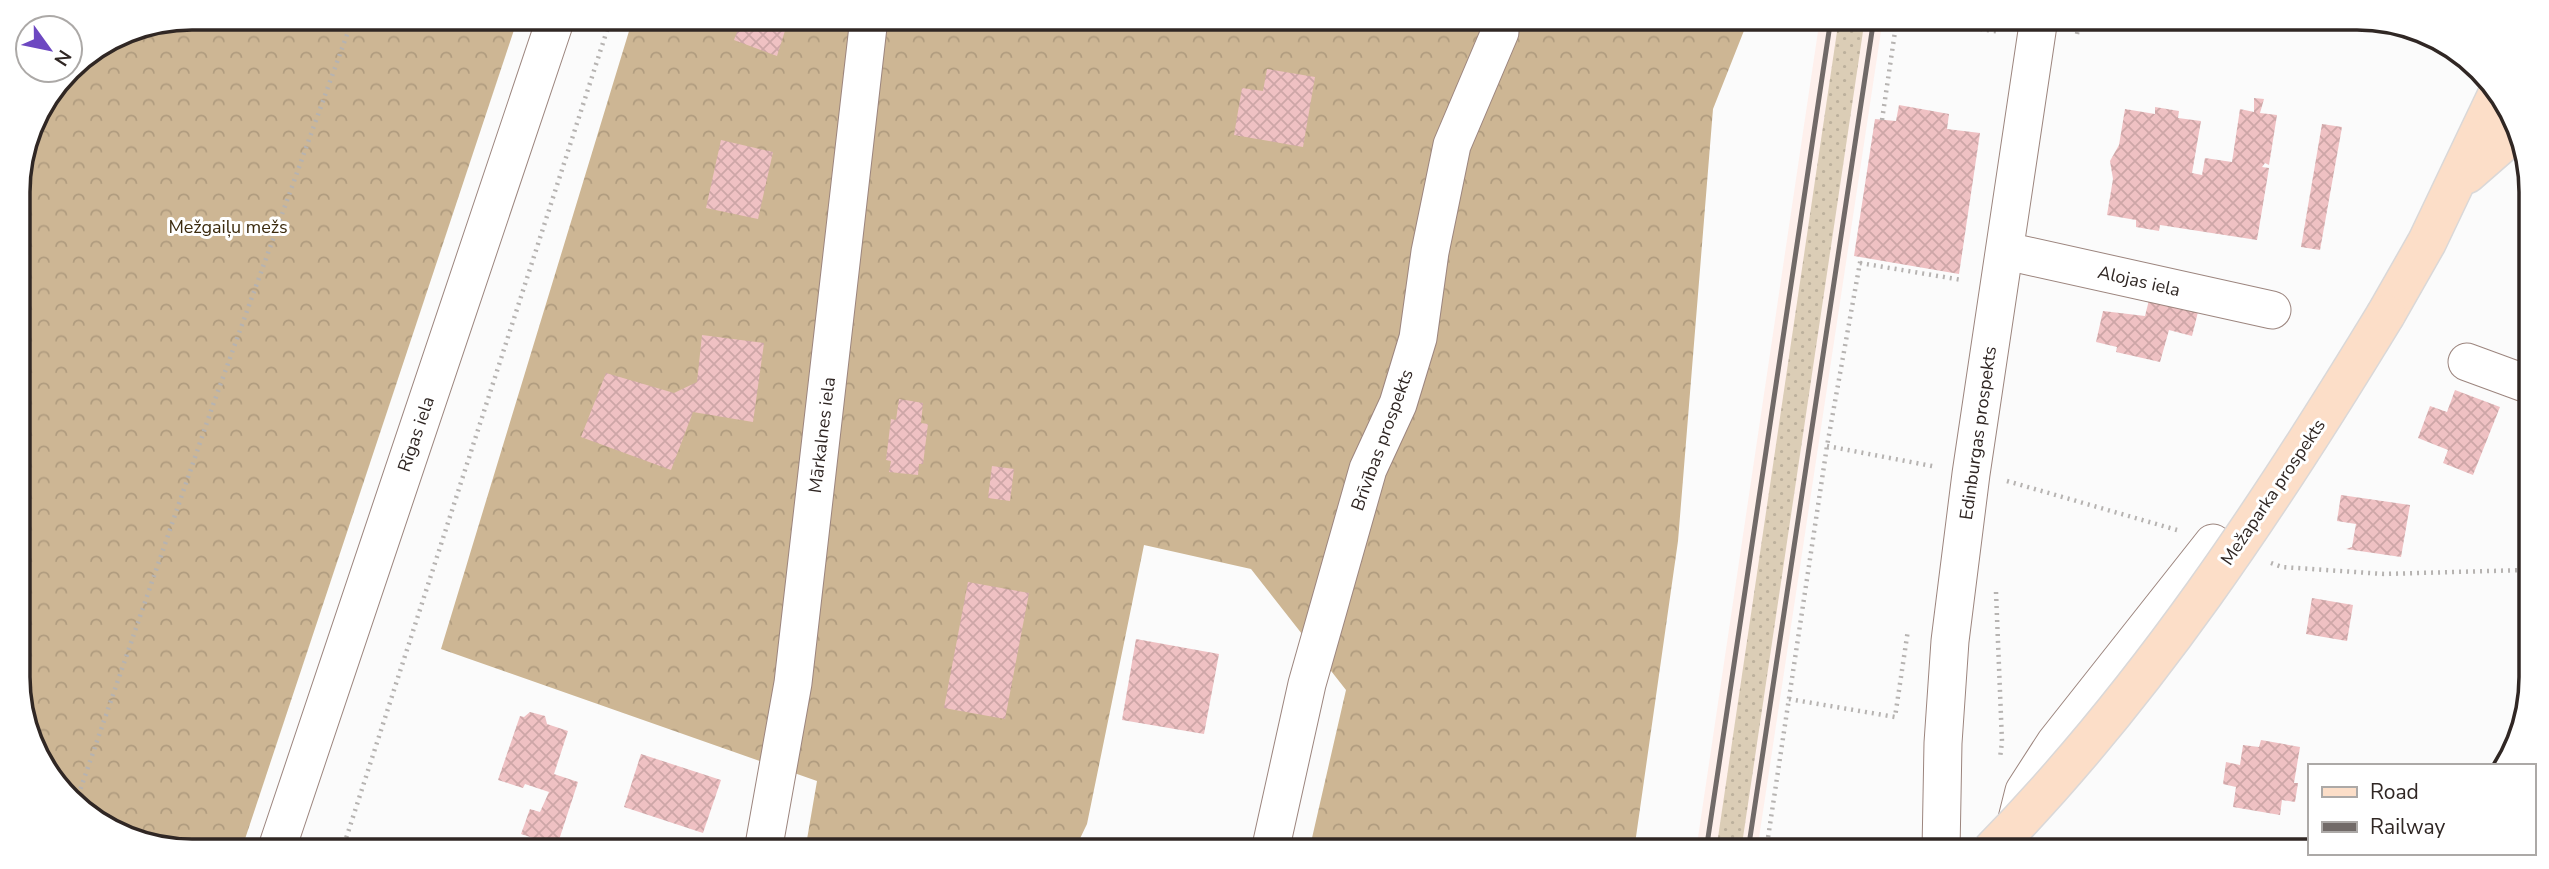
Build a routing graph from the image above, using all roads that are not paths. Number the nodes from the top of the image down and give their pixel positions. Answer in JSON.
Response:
{"nodes":[{"id":1,"x":552,"y":30,"type":"edge"},
{"id":2,"x":868,"y":30,"type":"edge"},
{"id":3,"x":2037,"y":30,"type":"edge"},
{"id":4,"x":1500,"y":32,"type":"dead end"},
{"id":5,"x":2493,"y":104,"type":"edge"},
{"id":6,"x":2510,"y":137,"type":"edge"},
{"id":7,"x":2455,"y":185,"type":"junction"},
{"id":8,"x":2006,"y":251,"type":"junction"},
{"id":9,"x":2272,"y":310,"type":"dead end"},
{"id":10,"x":2467,"y":362,"type":"dead end"},
{"id":11,"x":2519,"y":381,"type":"edge"},
{"id":12,"x":2213,"y":543,"type":"dead end"},
{"id":13,"x":280,"y":839,"type":"edge"},
{"id":14,"x":765,"y":839,"type":"edge"},
{"id":15,"x":1273,"y":839,"type":"edge"},
{"id":16,"x":1941,"y":839,"type":"edge"},
{"id":17,"x":2002,"y":839,"type":"edge"},
{"id":18,"x":2011,"y":839,"type":"edge"}],
"edges":[{"from":1,"to":13,"type":"street","name":"Rīgas iela"},
{"from":2,"to":14,"type":"street","name":"Mārkalnes iela"},
{"from":3,"to":8,"type":"street","name":"Edinburgas prospekts"},
{"from":4,"to":15,"type":"street","name":"Brīvības prospekts"},
{"from":5,"to":7,"type":"main road","name":"Mežaparka prospekts"},
{"from":6,"to":7,"type":"main road"},
{"from":7,"to":17,"type":"main road","name":"Mežaparka prospekts","bridge":true},
{"from":8,"to":9,"type":"street","name":"Alojas iela"},
{"from":8,"to":16,"type":"street","name":"Edinburgas prospekts"},
{"from":10,"to":11,"type":"street"},
{"from":12,"to":18,"type":"street"}]}
